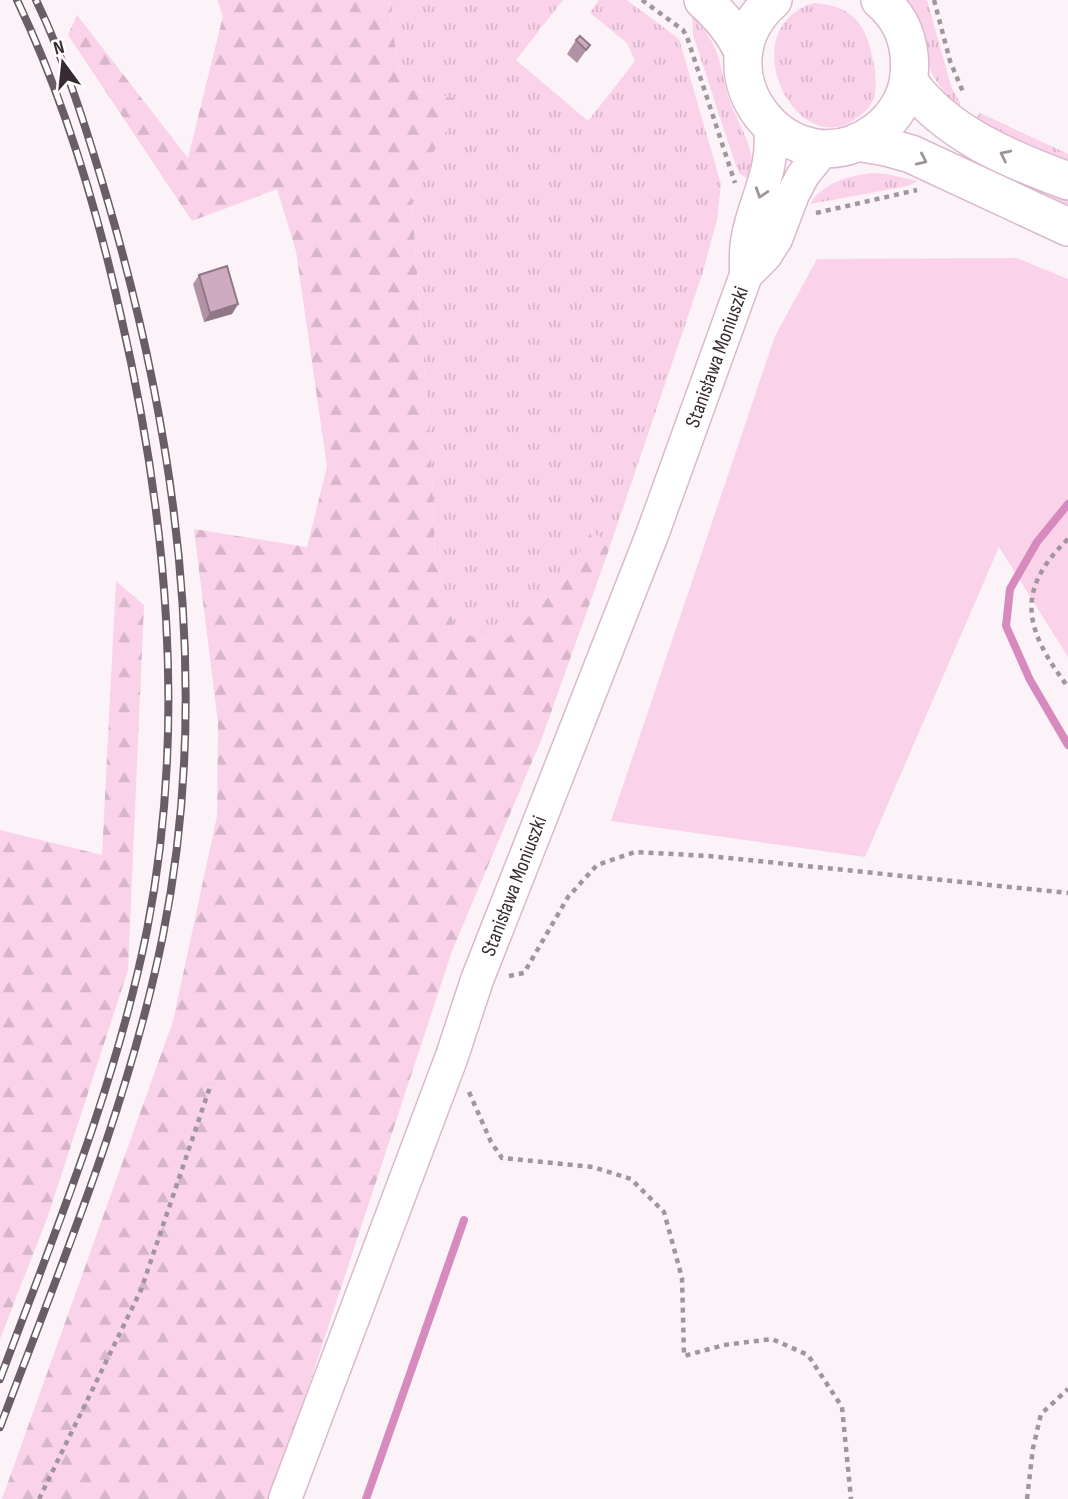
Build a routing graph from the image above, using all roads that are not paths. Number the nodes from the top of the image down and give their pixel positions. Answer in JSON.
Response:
{"nodes":[{"id":1,"x":703,"y":0,"type":"edge"},
{"id":2,"x":773,"y":0,"type":"edge"},
{"id":3,"x":885,"y":2,"type":"edge"},
{"id":4,"x":743,"y":52,"type":"junction"},
{"id":5,"x":909,"y":82,"type":"junction"},
{"id":6,"x":770,"y":127,"type":"junction"},
{"id":7,"x":841,"y":145,"type":"junction"},
{"id":8,"x":1068,"y":181,"type":"edge"},
{"id":9,"x":1068,"y":228,"type":"edge"},
{"id":10,"x":746,"y":275,"type":"junction"},
{"id":11,"x":285,"y":1499,"type":"edge"}],
"edges":[{"from":1,"to":4,"type":"main road"},
{"from":2,"to":4,"type":"main road"},
{"from":3,"to":5,"type":"main road"},
{"from":4,"to":6,"type":"main road"},
{"from":5,"to":7,"type":"main road"},
{"from":8,"to":5,"type":"main road","one_way":true},
{"from":6,"to":7,"type":"main road"},
{"from":6,"to":10,"type":"street","name":"Stanisława Moniuszki","one_way":true},
{"from":7,"to":9,"type":"main road","one_way":true},
{"from":7,"to":10,"type":"street","name":"Stanisława Moniuszki"},
{"from":10,"to":11,"type":"street","name":"Stanisława Moniuszki"}]}
